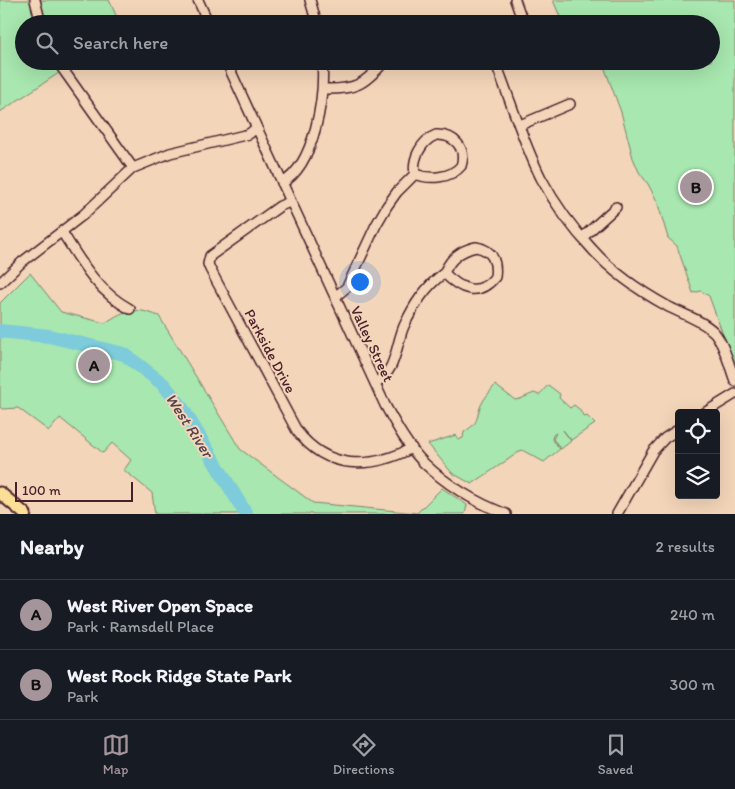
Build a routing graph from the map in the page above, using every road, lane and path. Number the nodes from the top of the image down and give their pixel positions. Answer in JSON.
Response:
{"nodes":[{"id":1,"x":35,"y":0,"type":"edge"},
{"id":2,"x":198,"y":0,"type":"edge"},
{"id":3,"x":310,"y":0,"type":"edge"},
{"id":4,"x":515,"y":0,"type":"edge"},
{"id":5,"x":38,"y":15,"type":"edge"},
{"id":6,"x":205,"y":15,"type":"edge"},
{"id":7,"x":314,"y":15,"type":"edge"},
{"id":8,"x":520,"y":15,"type":"edge"},
{"id":9,"x":63,"y":70,"type":"edge"},
{"id":10,"x":230,"y":70,"type":"edge"},
{"id":11,"x":322,"y":70,"type":"edge"},
{"id":12,"x":377,"y":70,"type":"edge"},
{"id":13,"x":499,"y":70,"type":"edge"},
{"id":14,"x":323,"y":89,"type":"junction"},
{"id":15,"x":570,"y":104,"type":"dead end"},
{"id":16,"x":520,"y":125,"type":"junction"},
{"id":17,"x":256,"y":128,"type":"junction"},
{"id":18,"x":133,"y":168,"type":"junction"},
{"id":19,"x":415,"y":174,"type":"junction"},
{"id":20,"x":282,"y":183,"type":"junction"},
{"id":21,"x":290,"y":202,"type":"junction"},
{"id":22,"x":616,"y":207,"type":"dead end"},
{"id":23,"x":62,"y":232,"type":"junction"},
{"id":24,"x":582,"y":238,"type":"junction"},
{"id":25,"x":444,"y":273,"type":"junction"},
{"id":26,"x":0,"y":283,"type":"edge"},
{"id":27,"x":335,"y":297,"type":"junction"},
{"id":28,"x":130,"y":309,"type":"dead end"},
{"id":29,"x":735,"y":381,"type":"edge"},
{"id":30,"x":375,"y":383,"type":"junction"},
{"id":31,"x":735,"y":394,"type":"edge"},
{"id":32,"x":711,"y":409,"type":"edge"},
{"id":33,"x":675,"y":431,"type":"edge"},
{"id":34,"x":412,"y":448,"type":"junction"},
{"id":35,"x":0,"y":494,"type":"edge"},
{"id":36,"x":24,"y":514,"type":"edge"},
{"id":37,"x":506,"y":514,"type":"edge"},
{"id":38,"x":617,"y":514,"type":"edge"}],
"edges":[{"from":1,"to":5,"type":"street"},
{"from":2,"to":6,"type":"street"},
{"from":3,"to":7,"type":"street"},
{"from":4,"to":8,"type":"street"},
{"from":9,"to":18,"type":"street"},
{"from":10,"to":17,"type":"street","name":"Valley Street"},
{"from":11,"to":14,"type":"street"},
{"from":12,"to":14,"type":"street"},
{"from":13,"to":16,"type":"street"},
{"from":14,"to":20,"type":"street"},
{"from":15,"to":16,"type":"street"},
{"from":16,"to":24,"type":"street"},
{"from":17,"to":18,"type":"street"},
{"from":17,"to":20,"type":"street","name":"Valley Street"},
{"from":18,"to":23,"type":"street"},
{"from":19,"to":19,"type":"street"},
{"from":19,"to":27,"type":"street"},
{"from":20,"to":21,"type":"street","name":"Valley Street"},
{"from":21,"to":27,"type":"street","name":"Valley Street"},
{"from":21,"to":34,"type":"street","name":"Parkside Drive"},
{"from":22,"to":24,"type":"street"},
{"from":23,"to":26,"type":"street"},
{"from":23,"to":28,"type":"street"},
{"from":24,"to":29,"type":"street"},
{"from":25,"to":25,"type":"street"},
{"from":25,"to":30,"type":"street"},
{"from":27,"to":30,"type":"street","name":"Valley Street"},
{"from":30,"to":34,"type":"street","name":"Valley Street"},
{"from":31,"to":32,"type":"street"},
{"from":33,"to":38,"type":"street"},
{"from":34,"to":37,"type":"street","name":"Valley Street"},
{"from":35,"to":36,"type":"main road"}]}
